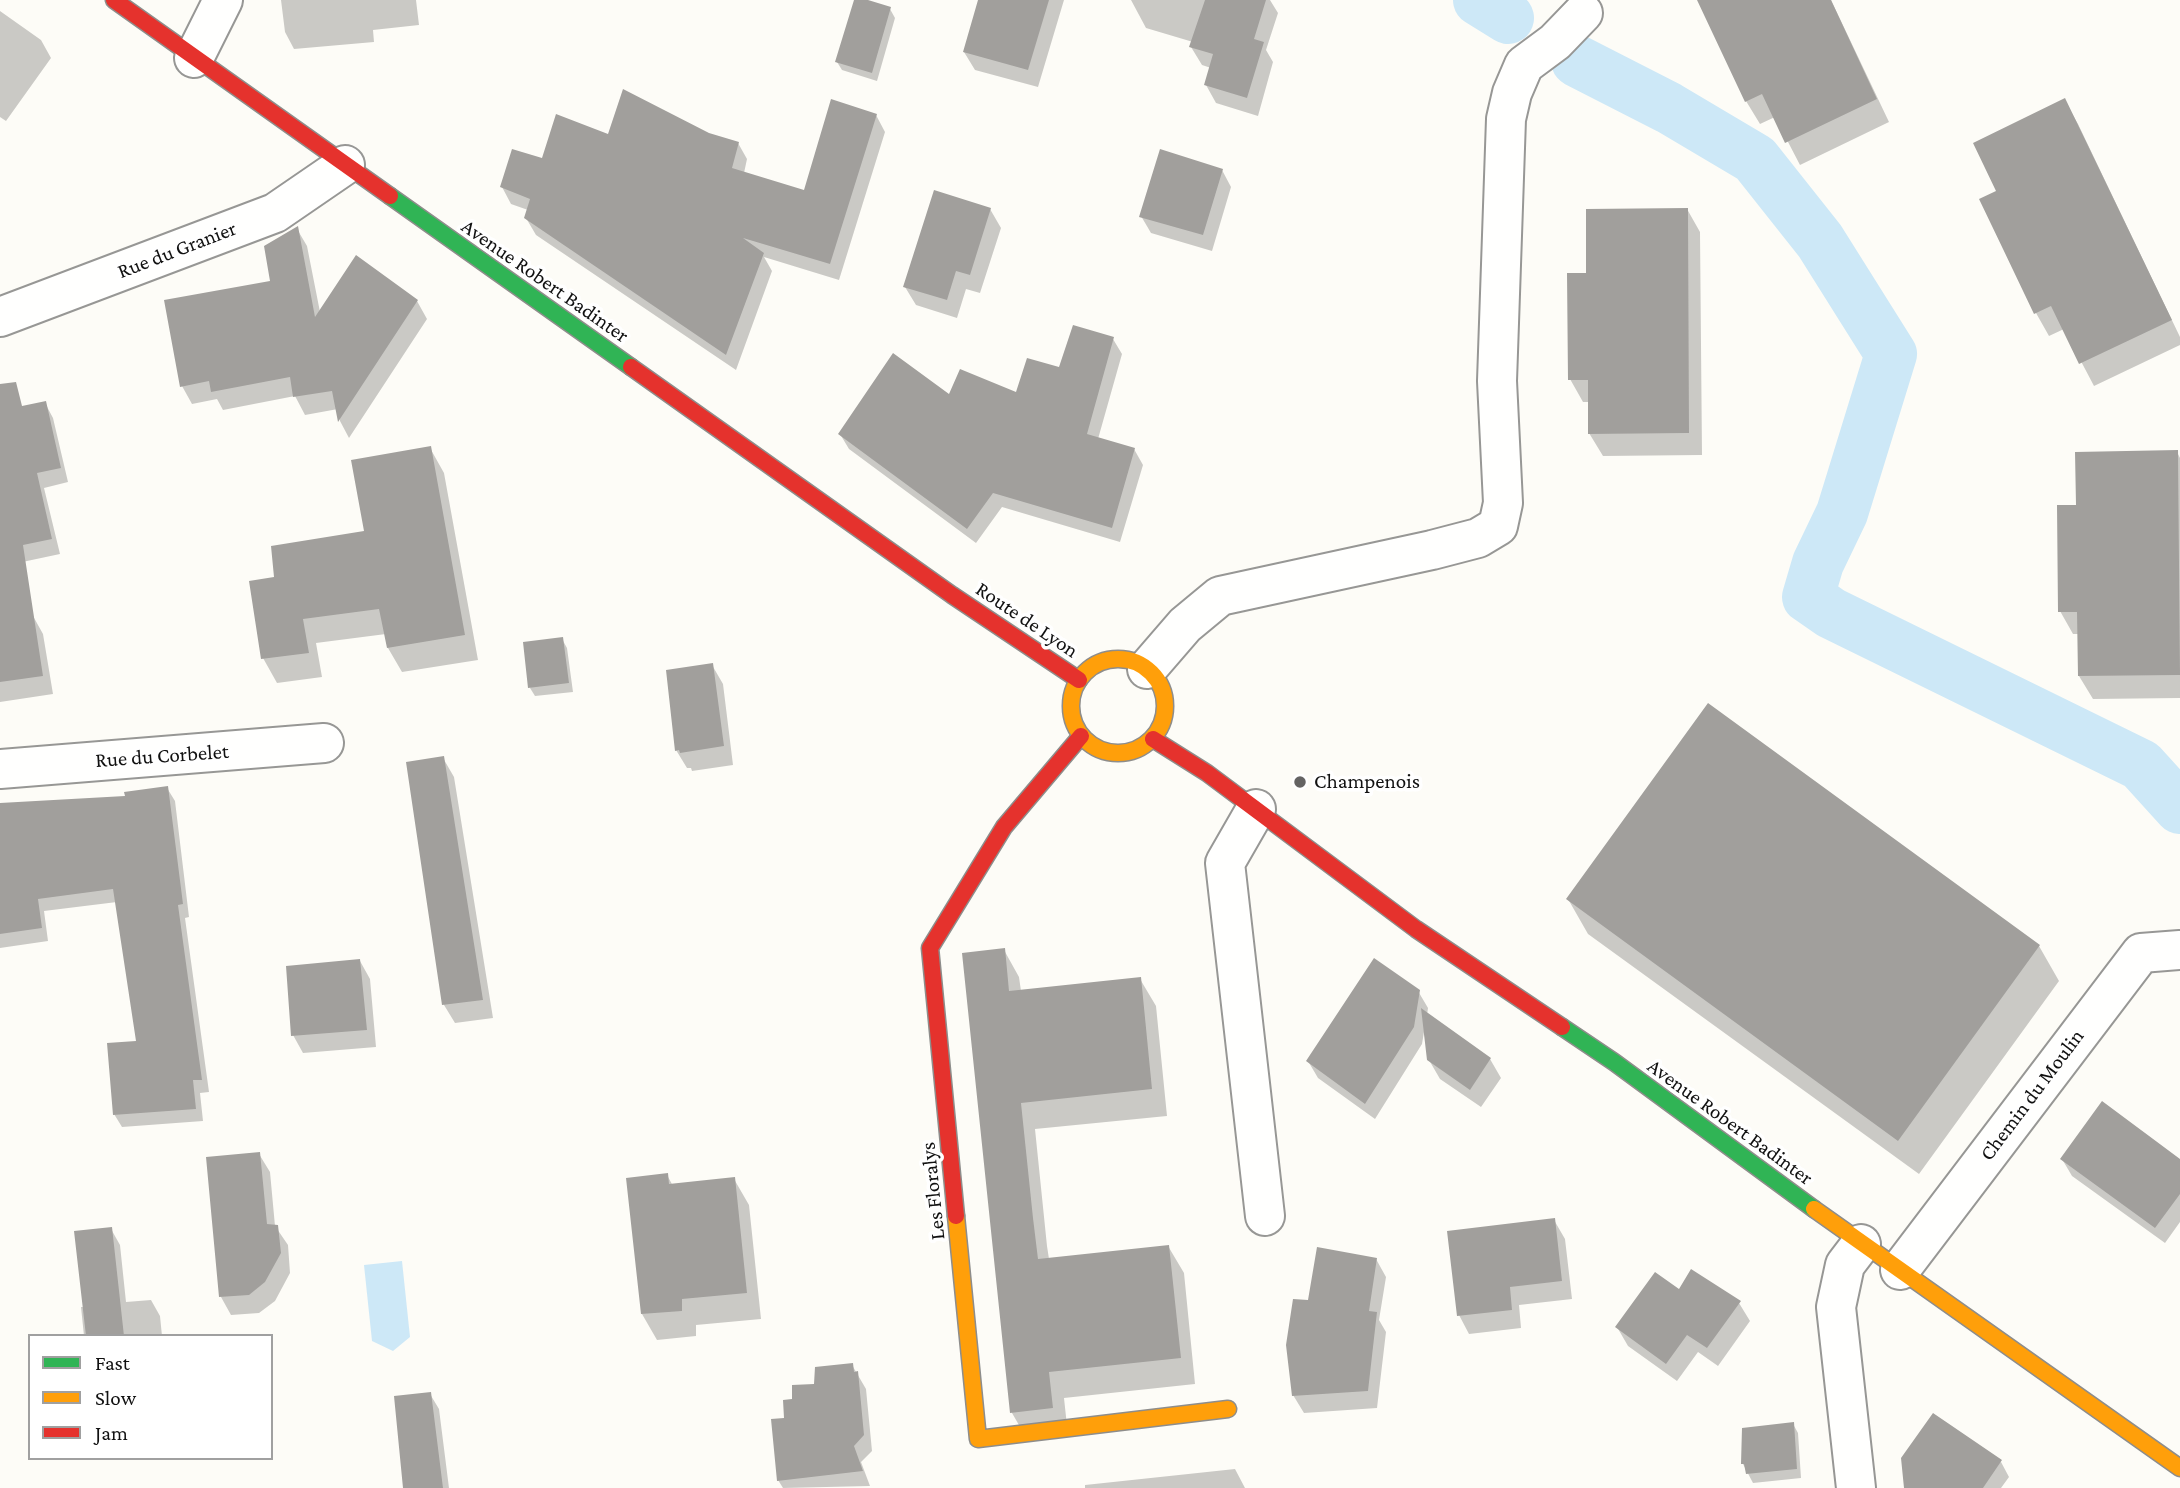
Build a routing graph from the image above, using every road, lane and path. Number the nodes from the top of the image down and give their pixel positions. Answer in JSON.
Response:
{"nodes":[{"id":1,"x":114,"y":0,"type":"edge"},
{"id":2,"x":223,"y":0,"type":"edge"},
{"id":3,"x":1583,"y":13,"type":"dead end"},
{"id":4,"x":194,"y":58,"type":"junction"},
{"id":5,"x":345,"y":165,"type":"junction"},
{"id":6,"x":0,"y":317,"type":"edge"},
{"id":7,"x":952,"y":596,"type":"joint"},
{"id":8,"x":1147,"y":669,"type":"junction"},
{"id":9,"x":1079,"y":680,"type":"junction"},
{"id":10,"x":1081,"y":736,"type":"junction"},
{"id":11,"x":1153,"y":738,"type":"junction"},
{"id":12,"x":324,"y":743,"type":"dead end"},
{"id":13,"x":0,"y":769,"type":"edge"},
{"id":14,"x":1256,"y":809,"type":"junction"},
{"id":15,"x":2180,"y":950,"type":"edge"},
{"id":16,"x":1265,"y":1216,"type":"dead end"},
{"id":17,"x":1861,"y":1244,"type":"junction"},
{"id":18,"x":1900,"y":1270,"type":"junction"},
{"id":19,"x":1228,"y":1409,"type":"dead end"},
{"id":20,"x":2180,"y":1468,"type":"edge"},
{"id":21,"x":1856,"y":1488,"type":"edge"}],
"edges":[{"from":1,"to":4,"type":"main road","name":"Avenue Robert Badinter"},
{"from":2,"to":4,"type":"street"},
{"from":3,"to":8,"type":"street"},
{"from":4,"to":5,"type":"main road","name":"Avenue Robert Badinter"},
{"from":5,"to":6,"type":"street","name":"Rue du Granier"},
{"from":5,"to":7,"type":"main road","name":"Avenue Robert Badinter"},
{"from":7,"to":9,"type":"main road","name":"Route de Lyon"},
{"from":8,"to":9,"type":"main road"},
{"from":8,"to":11,"type":"main road"},
{"from":9,"to":10,"type":"main road"},
{"from":10,"to":11,"type":"main road"},
{"from":10,"to":19,"type":"main road","name":"Les Floralys"},
{"from":11,"to":14,"type":"main road"},
{"from":12,"to":13,"type":"street","name":"Rue du Corbelet"},
{"from":14,"to":16,"type":"street"},
{"from":14,"to":17,"type":"main road","name":"Avenue Robert Badinter"},
{"from":15,"to":18,"type":"street","name":"Chemin du Moulin"},
{"from":17,"to":18,"type":"main road","name":"Avenue Robert Badinter"},
{"from":17,"to":21,"type":"street"},
{"from":18,"to":20,"type":"main road","name":"Avenue Robert Badinter"}]}
